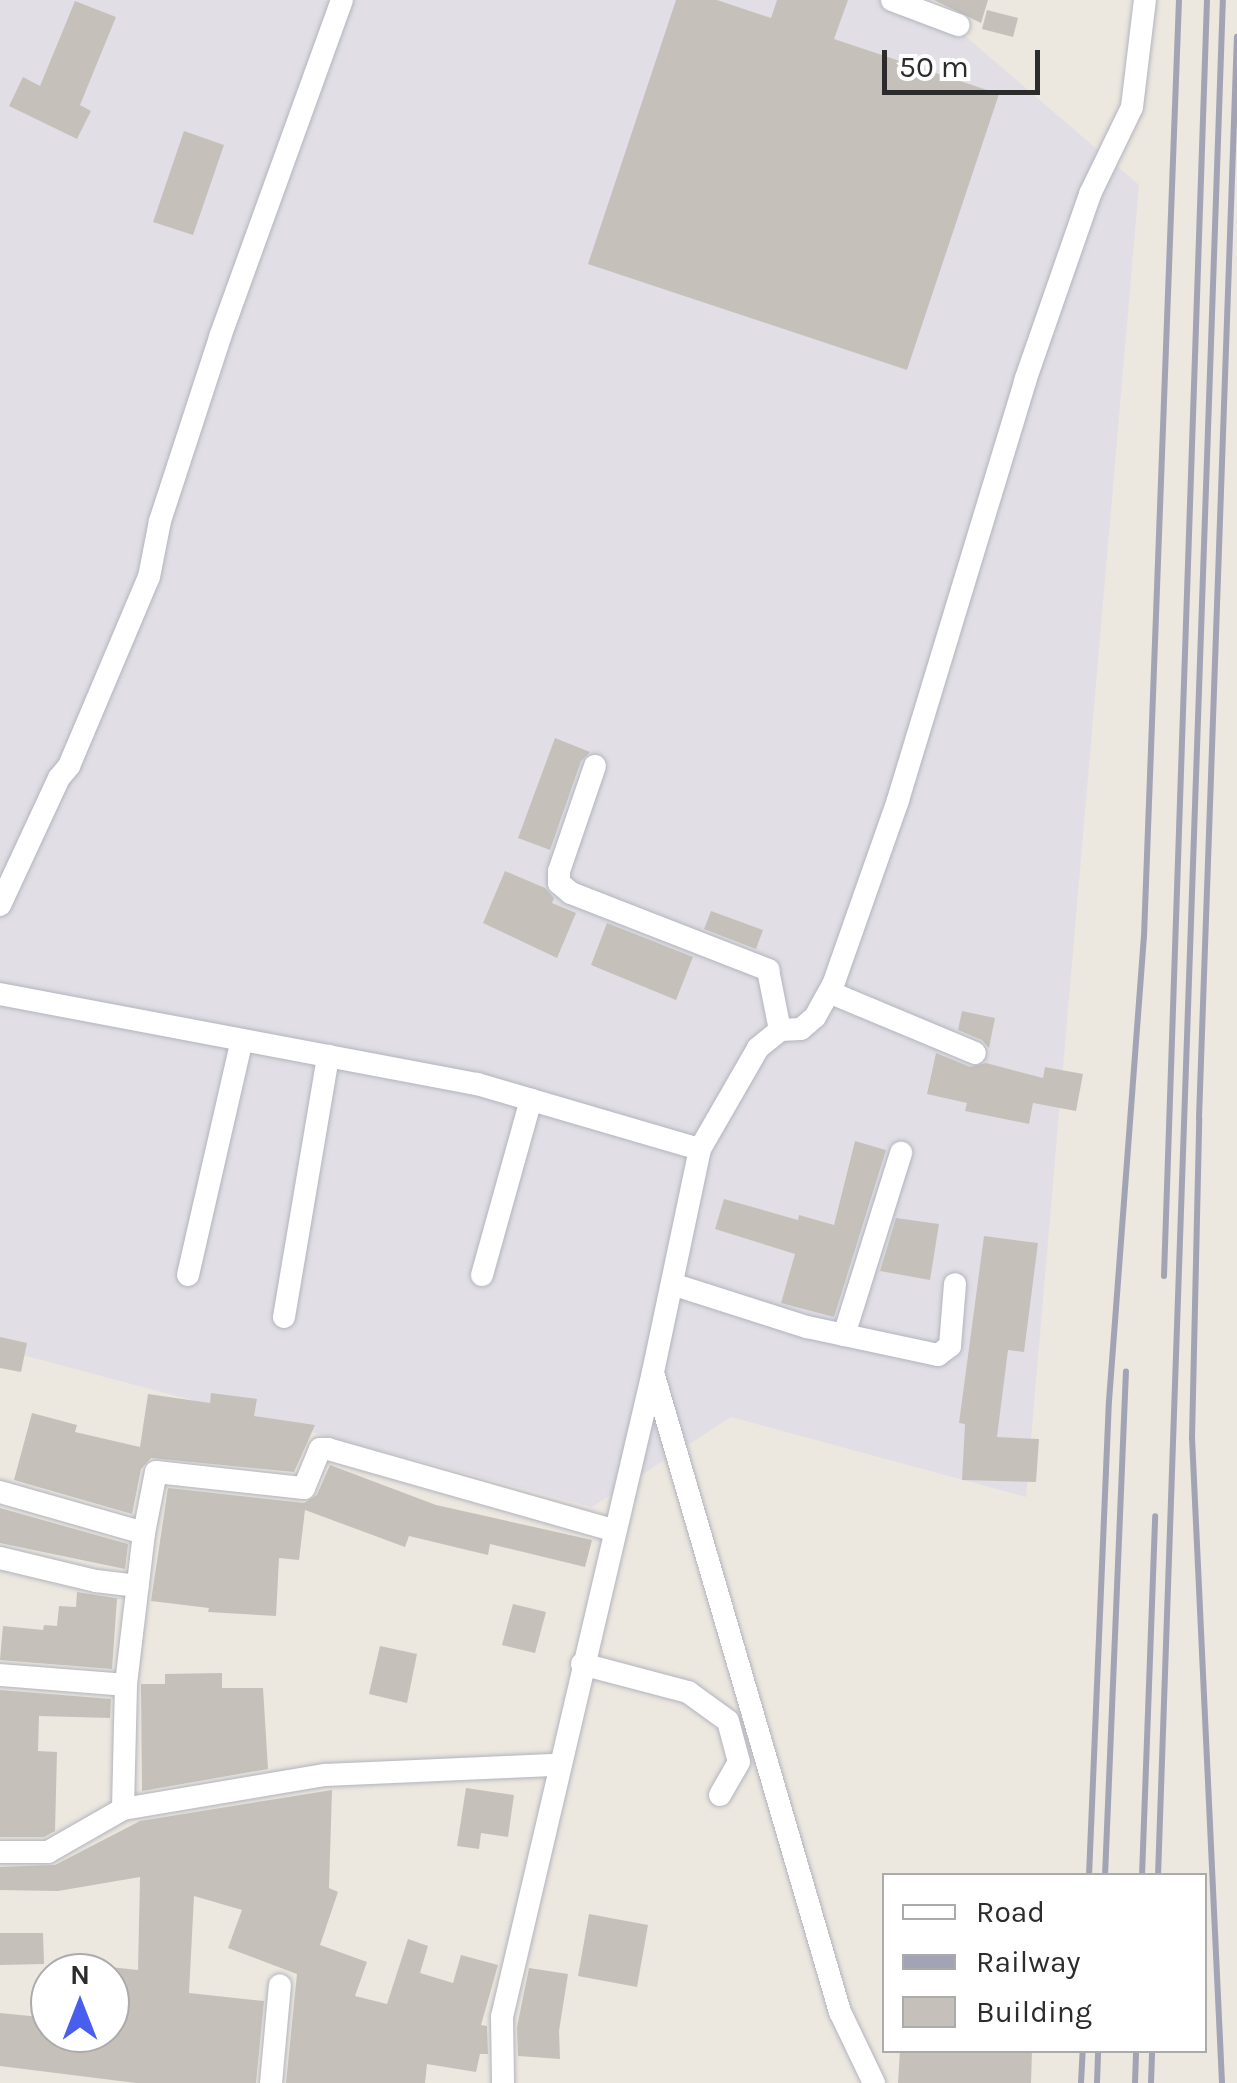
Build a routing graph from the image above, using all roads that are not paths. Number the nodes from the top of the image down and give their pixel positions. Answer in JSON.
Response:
{"nodes":[{"id":1,"x":342,"y":0,"type":"edge"},
{"id":2,"x":892,"y":0,"type":"edge"},
{"id":3,"x":1145,"y":0,"type":"edge"},
{"id":4,"x":958,"y":25,"type":"dead end"},
{"id":5,"x":595,"y":766,"type":"dead end"},
{"id":6,"x":0,"y":905,"type":"edge"},
{"id":7,"x":829,"y":992,"type":"junction"},
{"id":8,"x":0,"y":994,"type":"edge"},
{"id":9,"x":780,"y":1030,"type":"junction"},
{"id":10,"x":242,"y":1040,"type":"junction"},
{"id":11,"x":975,"y":1053,"type":"dead end"},
{"id":12,"x":328,"y":1056,"type":"junction"},
{"id":13,"x":530,"y":1100,"type":"junction"},
{"id":14,"x":700,"y":1149,"type":"junction"},
{"id":15,"x":901,"y":1153,"type":"dead end"},
{"id":16,"x":482,"y":1275,"type":"dead end"},
{"id":17,"x":188,"y":1276,"type":"dead end"},
{"id":18,"x":672,"y":1284,"type":"junction"},
{"id":19,"x":955,"y":1284,"type":"dead end"},
{"id":20,"x":284,"y":1317,"type":"dead end"},
{"id":21,"x":844,"y":1335,"type":"junction"},
{"id":22,"x":653,"y":1372,"type":"junction"},
{"id":23,"x":0,"y":1492,"type":"edge"},
{"id":24,"x":615,"y":1531,"type":"junction"},
{"id":25,"x":144,"y":1534,"type":"junction"},
{"id":26,"x":0,"y":1558,"type":"edge"},
{"id":27,"x":138,"y":1586,"type":"junction"},
{"id":28,"x":582,"y":1664,"type":"junction"},
{"id":29,"x":0,"y":1675,"type":"edge"},
{"id":30,"x":126,"y":1684,"type":"junction"},
{"id":31,"x":558,"y":1765,"type":"junction"},
{"id":32,"x":720,"y":1795,"type":"dead end"},
{"id":33,"x":123,"y":1809,"type":"junction"},
{"id":34,"x":0,"y":1852,"type":"edge"},
{"id":35,"x":280,"y":1985,"type":"dead end"},
{"id":36,"x":271,"y":2083,"type":"edge"},
{"id":37,"x":503,"y":2083,"type":"edge"},
{"id":38,"x":874,"y":2083,"type":"edge"}],
"edges":[{"from":1,"to":6,"type":"street"},
{"from":2,"to":4,"type":"street"},
{"from":3,"to":7,"type":"street"},
{"from":5,"to":9,"type":"street"},
{"from":7,"to":9,"type":"street"},
{"from":7,"to":11,"type":"street"},
{"from":8,"to":10,"type":"street"},
{"from":9,"to":14,"type":"street"},
{"from":10,"to":12,"type":"street"},
{"from":10,"to":17,"type":"street"},
{"from":12,"to":13,"type":"street"},
{"from":12,"to":20,"type":"street"},
{"from":13,"to":14,"type":"street"},
{"from":13,"to":16,"type":"street"},
{"from":14,"to":18,"type":"street"},
{"from":15,"to":21,"type":"street"},
{"from":18,"to":21,"type":"street"},
{"from":18,"to":22,"type":"street"},
{"from":19,"to":21,"type":"street"},
{"from":22,"to":24,"type":"street"},
{"from":22,"to":38,"type":"street"},
{"from":23,"to":25,"type":"street"},
{"from":24,"to":25,"type":"street"},
{"from":24,"to":28,"type":"street"},
{"from":25,"to":27,"type":"street"},
{"from":26,"to":27,"type":"street"},
{"from":27,"to":30,"type":"street"},
{"from":28,"to":31,"type":"street"},
{"from":28,"to":32,"type":"street"},
{"from":29,"to":30,"type":"street"},
{"from":30,"to":33,"type":"street"},
{"from":31,"to":33,"type":"street"},
{"from":31,"to":37,"type":"street"},
{"from":33,"to":34,"type":"street"},
{"from":35,"to":36,"type":"street"}]}
